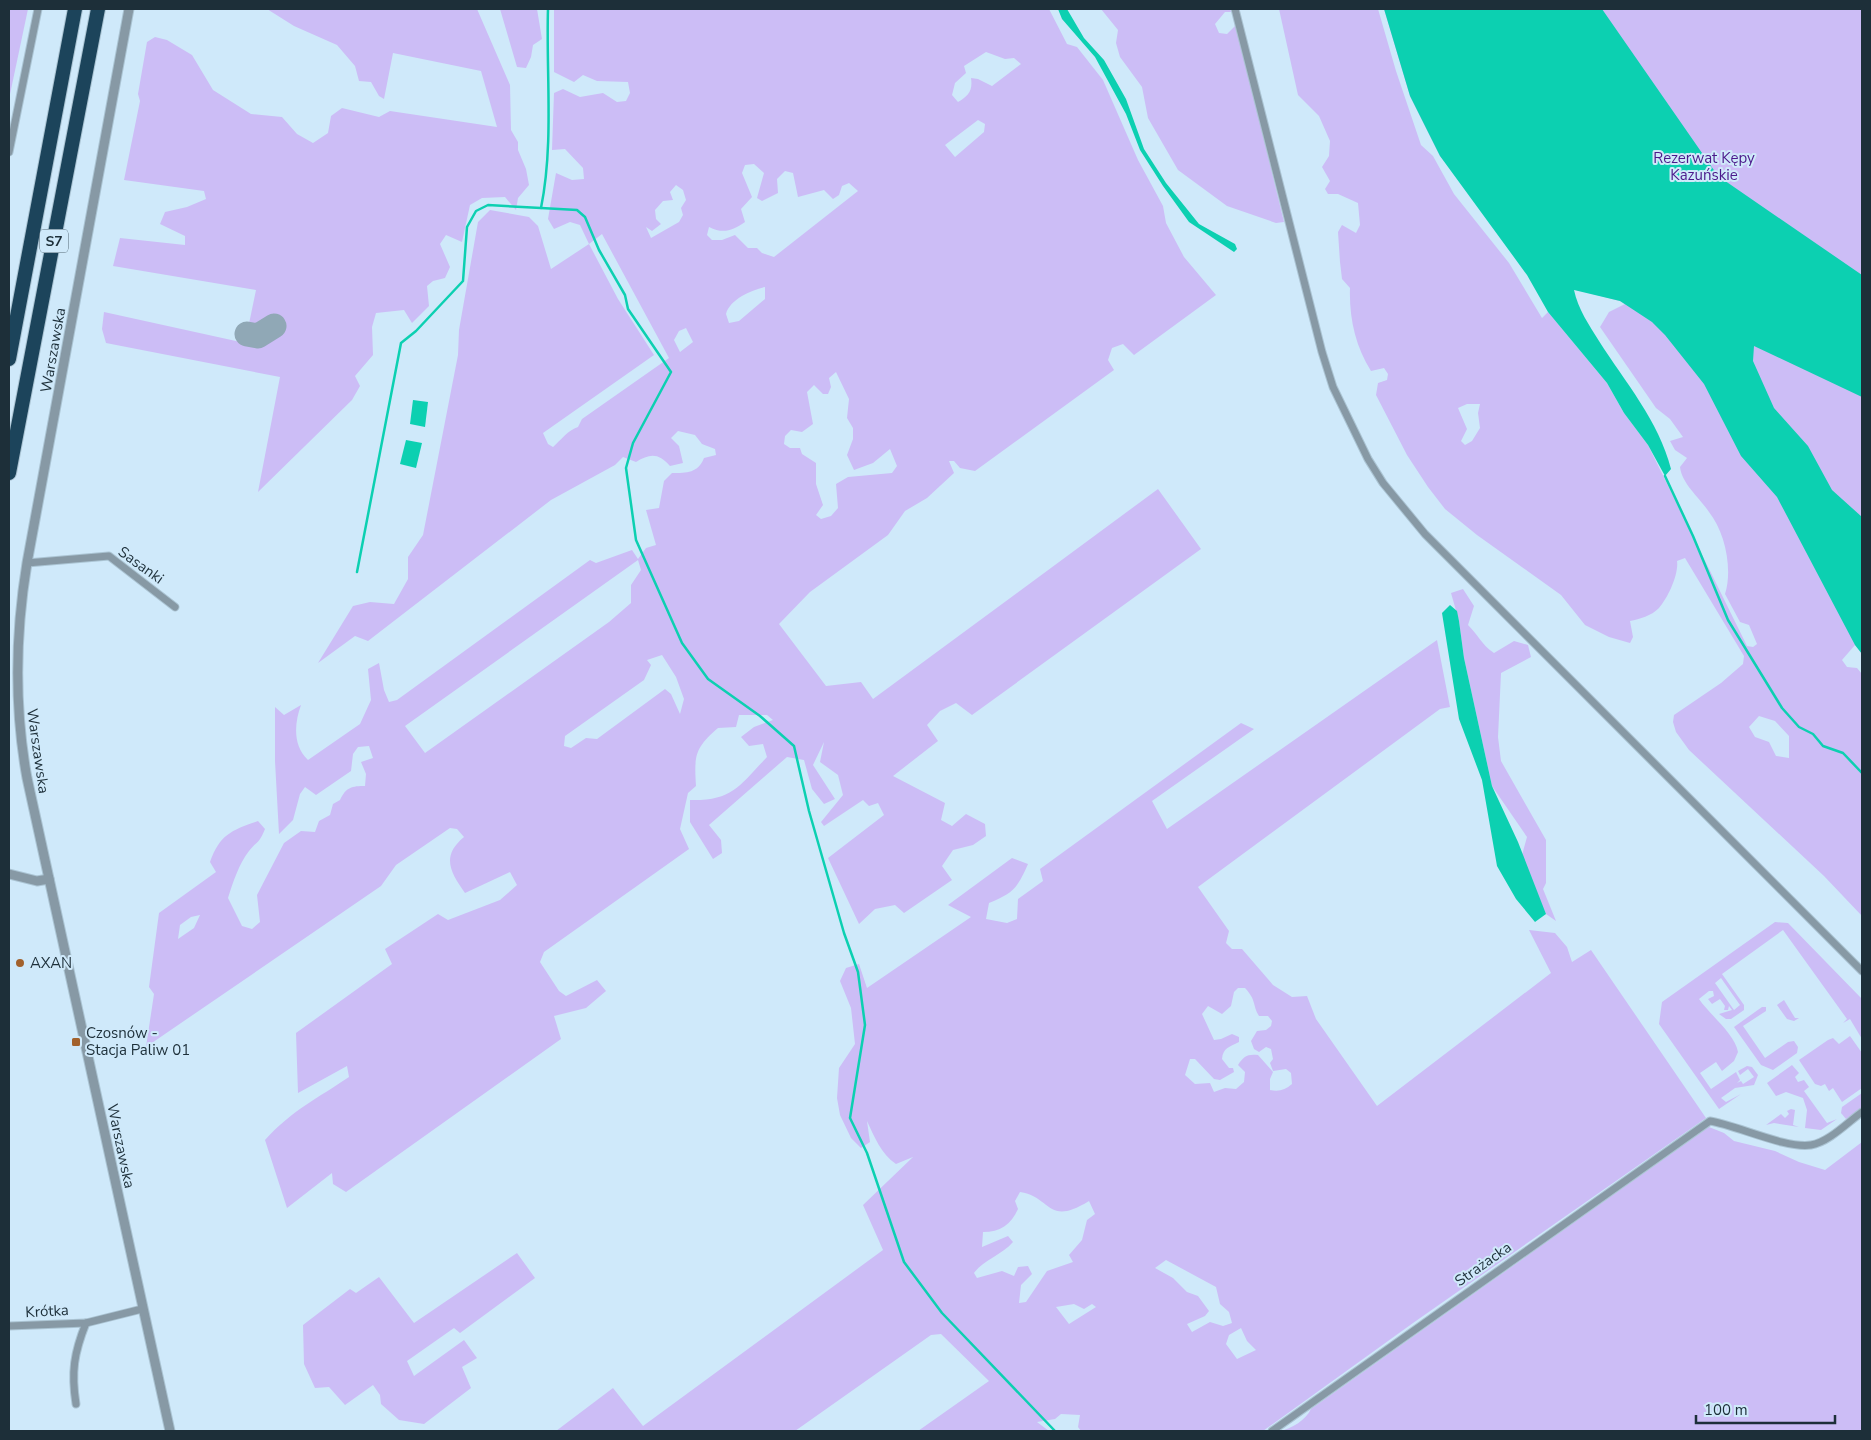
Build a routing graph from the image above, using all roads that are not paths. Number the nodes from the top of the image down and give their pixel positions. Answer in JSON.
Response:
{"nodes":[{"id":1,"x":38,"y":9,"type":"edge"},
{"id":2,"x":75,"y":9,"type":"edge"},
{"id":3,"x":98,"y":9,"type":"edge"},
{"id":4,"x":129,"y":9,"type":"edge"},
{"id":5,"x":1235,"y":9,"type":"edge"},
{"id":6,"x":9,"y":152,"type":"edge"},
{"id":7,"x":9,"y":359,"type":"edge"},
{"id":8,"x":9,"y":473,"type":"edge"},
{"id":9,"x":27,"y":563,"type":"junction"},
{"id":10,"x":175,"y":607,"type":"dead end"},
{"id":11,"x":9,"y":874,"type":"edge"},
{"id":12,"x":49,"y":879,"type":"junction"},
{"id":13,"x":1862,"y":971,"type":"edge"},
{"id":14,"x":1862,"y":1112,"type":"edge"},
{"id":15,"x":142,"y":1309,"type":"junction"},
{"id":16,"x":86,"y":1323,"type":"junction"},
{"id":17,"x":9,"y":1326,"type":"edge"},
{"id":18,"x":76,"y":1404,"type":"dead end"},
{"id":19,"x":170,"y":1431,"type":"edge"},
{"id":20,"x":1272,"y":1431,"type":"edge"}],
"edges":[{"from":1,"to":6,"type":"street"},
{"from":2,"to":7,"type":"highway","number":"S7"},
{"from":3,"to":8,"type":"highway","number":"S7"},
{"from":4,"to":9,"type":"street","name":"Warszawska"},
{"from":5,"to":13,"type":"street"},
{"from":9,"to":10,"type":"street","name":"Sasanki"},
{"from":9,"to":12,"type":"street","name":"Warszawska"},
{"from":11,"to":12,"type":"street"},
{"from":12,"to":15,"type":"street","name":"Warszawska"},
{"from":14,"to":20,"type":"street","name":"Strażacka"},
{"from":15,"to":16,"type":"street","name":"Krótka"},
{"from":15,"to":19,"type":"street","name":"Warszawska"},
{"from":16,"to":17,"type":"street","name":"Krótka"},
{"from":16,"to":18,"type":"street","name":"Krótka"}]}
